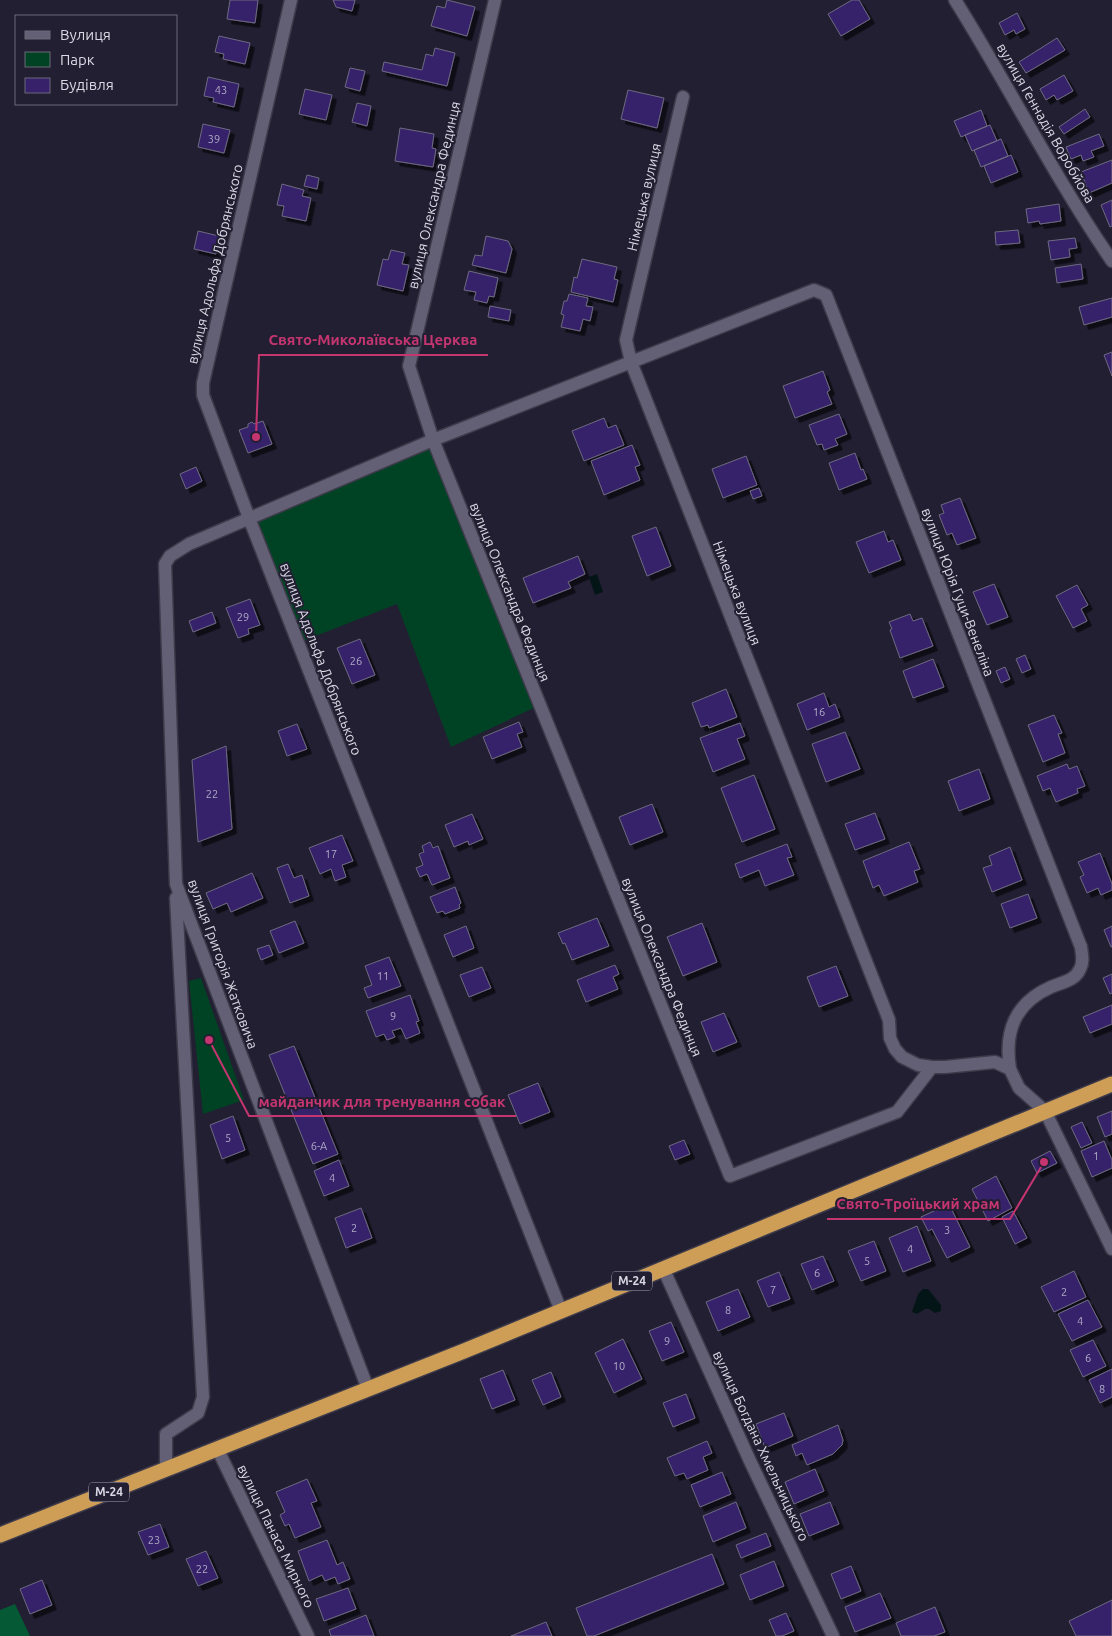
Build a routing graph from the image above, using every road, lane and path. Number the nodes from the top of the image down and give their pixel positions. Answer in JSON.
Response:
{"nodes":[{"id":1,"x":291,"y":0,"type":"edge"},
{"id":2,"x":495,"y":0,"type":"edge"},
{"id":3,"x":955,"y":0,"type":"edge"},
{"id":4,"x":683,"y":97,"type":"dead end"},
{"id":5,"x":1112,"y":261,"type":"edge"},
{"id":6,"x":630,"y":362,"type":"junction"},
{"id":7,"x":433,"y":440,"type":"junction"},
{"id":8,"x":249,"y":518,"type":"junction"},
{"id":9,"x":176,"y":884,"type":"junction"},
{"id":10,"x":932,"y":1067,"type":"junction"},
{"id":11,"x":1010,"y":1069,"type":"junction"},
{"id":12,"x":1112,"y":1084,"type":"edge"},
{"id":13,"x":1045,"y":1111,"type":"junction"},
{"id":14,"x":1112,"y":1249,"type":"edge"},
{"id":15,"x":663,"y":1268,"type":"junction"},
{"id":16,"x":561,"y":1310,"type":"junction"},
{"id":17,"x":368,"y":1389,"type":"junction"},
{"id":18,"x":217,"y":1448,"type":"junction"},
{"id":19,"x":166,"y":1469,"type":"junction"},
{"id":20,"x":0,"y":1535,"type":"edge"},
{"id":21,"x":308,"y":1636,"type":"edge"},
{"id":22,"x":834,"y":1636,"type":"edge"}],
"edges":[{"from":1,"to":8,"type":"street","name":"вулиця Адольфа Добрянського"},
{"from":2,"to":7,"type":"street","name":"вулиця Олександра Фединця"},
{"from":3,"to":5,"type":"street","name":"вулиця Геннадія Воробйова"},
{"from":4,"to":6,"type":"street","name":"Німецька вулиця"},
{"from":6,"to":7,"type":"street"},
{"from":6,"to":10,"type":"street","name":"Німецька вулиця"},
{"from":6,"to":11,"type":"street","name":"вулиця Юрія Гуци-Венеліна"},
{"from":7,"to":8,"type":"street"},
{"from":7,"to":10,"type":"street","name":"вулиця Олександра Фединця"},
{"from":8,"to":9,"type":"street","name":"вулиця Григорія Жатковича"},
{"from":8,"to":16,"type":"street","name":"вулиця Адольфа Добрянського"},
{"from":9,"to":17,"type":"street","name":"вулиця Григорія Жатковича"},
{"from":9,"to":19,"type":"street"},
{"from":10,"to":11,"type":"street"},
{"from":11,"to":13,"type":"street"},
{"from":12,"to":13,"type":"highway","number":"М-24"},
{"from":13,"to":14,"type":"street"},
{"from":13,"to":15,"type":"highway","number":"М-24"},
{"from":15,"to":16,"type":"highway","number":"М-24"},
{"from":15,"to":22,"type":"street","name":"вулиця Богдана Хмельницького"},
{"from":16,"to":17,"type":"highway","number":"М-24"},
{"from":17,"to":18,"type":"highway","number":"М-24"},
{"from":18,"to":19,"type":"highway","number":"М-24"},
{"from":18,"to":21,"type":"street","name":"вулиця Панаса Мирного"},
{"from":19,"to":20,"type":"highway","number":"М-24"}]}
